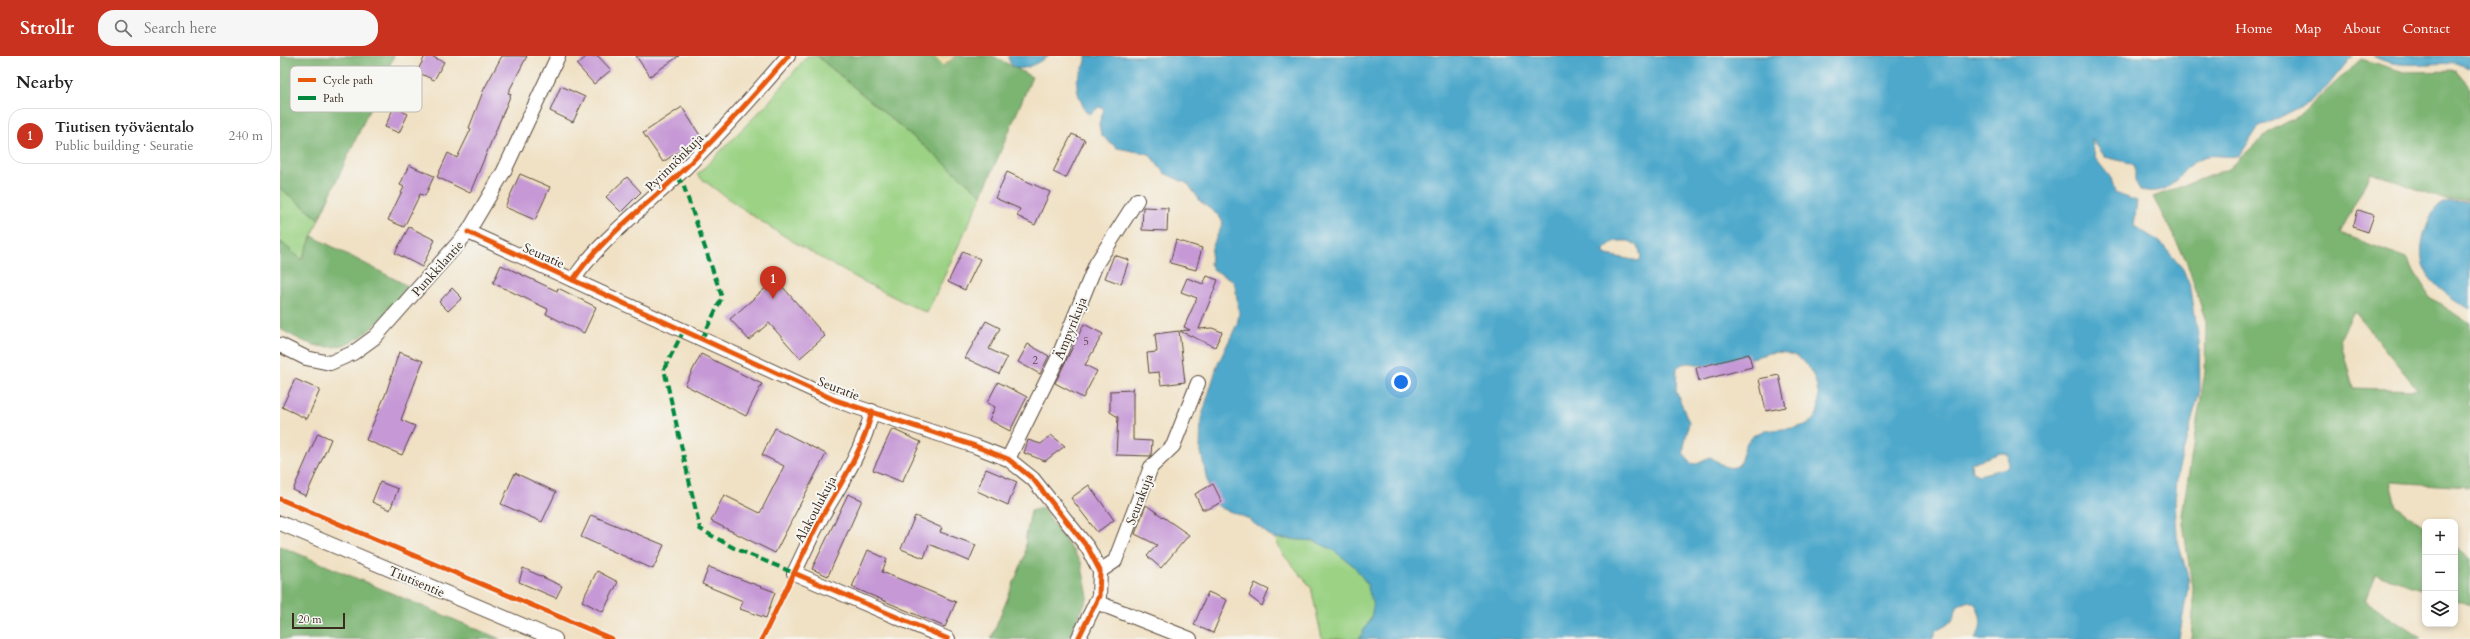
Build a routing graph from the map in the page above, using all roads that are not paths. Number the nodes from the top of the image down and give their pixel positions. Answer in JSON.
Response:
{"nodes":[{"id":1,"x":558,"y":56,"type":"edge"},
{"id":2,"x":788,"y":56,"type":"edge"},
{"id":3,"x":1137,"y":200,"type":"dead end"},
{"id":4,"x":468,"y":232,"type":"junction"},
{"id":5,"x":573,"y":280,"type":"junction"},
{"id":6,"x":280,"y":345,"type":"edge"},
{"id":7,"x":1198,"y":383,"type":"dead end"},
{"id":8,"x":872,"y":411,"type":"junction"},
{"id":9,"x":1008,"y":459,"type":"junction"},
{"id":10,"x":280,"y":523,"type":"edge"},
{"id":11,"x":1100,"y":572,"type":"junction"},
{"id":12,"x":1096,"y":602,"type":"junction"},
{"id":13,"x":555,"y":639,"type":"edge"},
{"id":14,"x":948,"y":639,"type":"edge"},
{"id":15,"x":1078,"y":639,"type":"edge"},
{"id":16,"x":1190,"y":639,"type":"edge"}],
"edges":[{"from":1,"to":4,"type":"street","name":"Punkkilantie"},
{"from":2,"to":5,"type":"street","name":"Pyrinnönkuja"},
{"from":3,"to":9,"type":"street","name":"Ämpyrikuja"},
{"from":4,"to":5,"type":"street","name":"Seuratie"},
{"from":4,"to":6,"type":"street","name":"Punkkilantie"},
{"from":5,"to":8,"type":"street","name":"Seuratie"},
{"from":7,"to":11,"type":"street","name":"Seurakuja"},
{"from":8,"to":9,"type":"street","name":"Seuratie"},
{"from":8,"to":14,"type":"street","name":"Alakoulukuja"},
{"from":9,"to":11,"type":"street","name":"Seuratie"},
{"from":10,"to":13,"type":"street","name":"Tiutisentie"},
{"from":11,"to":12,"type":"street"},
{"from":12,"to":15,"type":"street"},
{"from":12,"to":16,"type":"street"}]}
